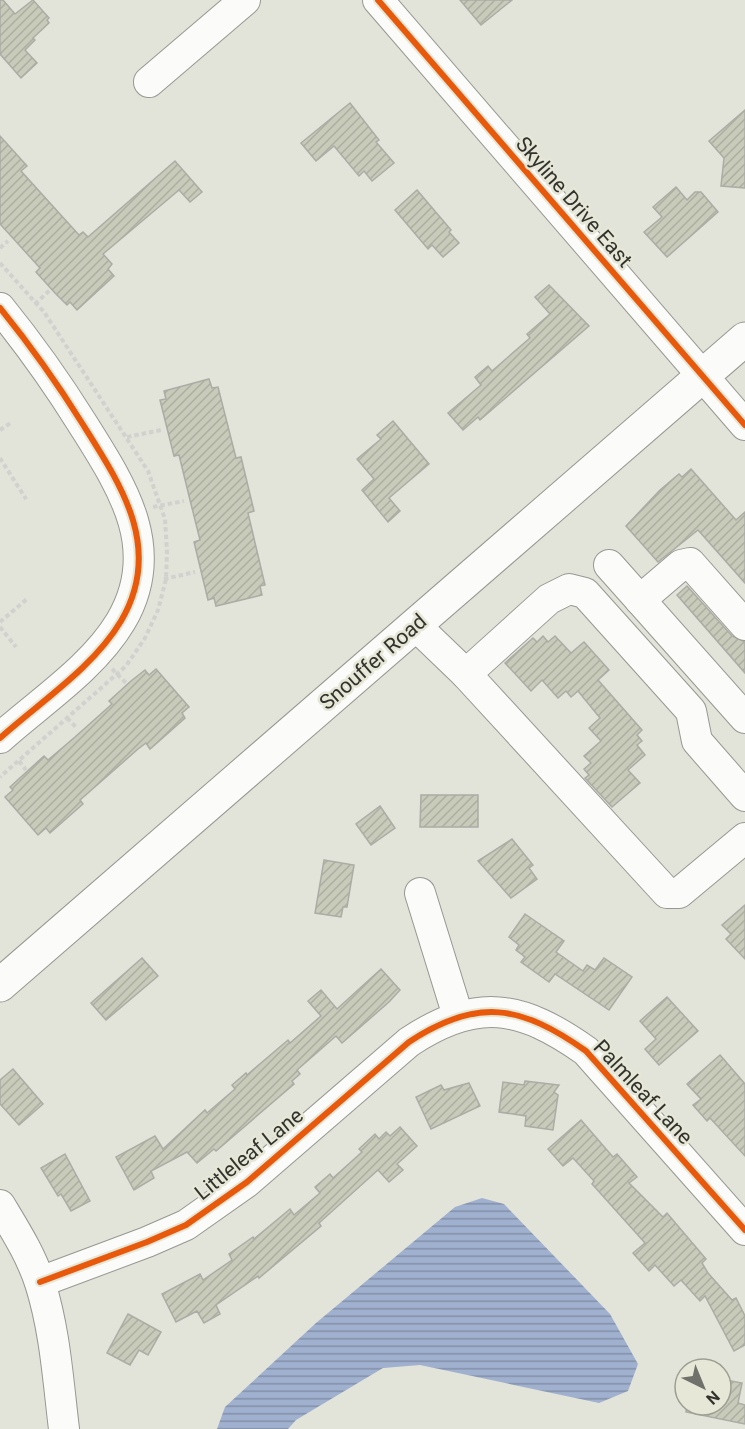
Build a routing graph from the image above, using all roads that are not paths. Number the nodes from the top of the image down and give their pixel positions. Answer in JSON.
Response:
{"nodes":[{"id":1,"x":245,"y":0,"type":"edge"},
{"id":2,"x":378,"y":0,"type":"edge"},
{"id":3,"x":149,"y":82,"type":"dead end"},
{"id":4,"x":0,"y":308,"type":"edge"},
{"id":5,"x":745,"y":339,"type":"edge"},
{"id":6,"x":702,"y":376,"type":"junction"},
{"id":7,"x":745,"y":425,"type":"edge"},
{"id":8,"x":609,"y":565,"type":"dead end"},
{"id":9,"x":640,"y":600,"type":"junction"},
{"id":10,"x":415,"y":624,"type":"junction"},
{"id":11,"x":745,"y":625,"type":"edge"},
{"id":12,"x":466,"y":674,"type":"junction"},
{"id":13,"x":745,"y":718,"type":"edge"},
{"id":14,"x":0,"y":738,"type":"edge"},
{"id":15,"x":745,"y":796,"type":"edge"},
{"id":16,"x":745,"y":838,"type":"edge"},
{"id":17,"x":420,"y":893,"type":"dead end"},
{"id":18,"x":0,"y":985,"type":"edge"},
{"id":19,"x":458,"y":1016,"type":"junction"},
{"id":20,"x":0,"y":1205,"type":"edge"},
{"id":21,"x":745,"y":1230,"type":"edge"},
{"id":22,"x":40,"y":1281,"type":"junction"},
{"id":23,"x":64,"y":1429,"type":"edge"}],
"edges":[{"from":1,"to":3,"type":"street"},
{"from":2,"to":6,"type":"street","name":"Skyline Drive East"},
{"from":4,"to":14,"type":"street"},
{"from":5,"to":6,"type":"main road","name":"Snouffer Road"},
{"from":6,"to":7,"type":"street","name":"Skyline Drive East"},
{"from":6,"to":10,"type":"main road","name":"Snouffer Road"},
{"from":8,"to":9,"type":"street"},
{"from":9,"to":11,"type":"street"},
{"from":9,"to":13,"type":"street"},
{"from":10,"to":12,"type":"street"},
{"from":10,"to":18,"type":"main road","name":"Snouffer Road"},
{"from":12,"to":15,"type":"street"},
{"from":12,"to":16,"type":"street"},
{"from":17,"to":19,"type":"street"},
{"from":19,"to":21,"type":"street","name":"Palmleaf Lane"},
{"from":19,"to":22,"type":"street","name":"Littleleaf Lane"},
{"from":20,"to":22,"type":"street"},
{"from":22,"to":23,"type":"street"}]}
